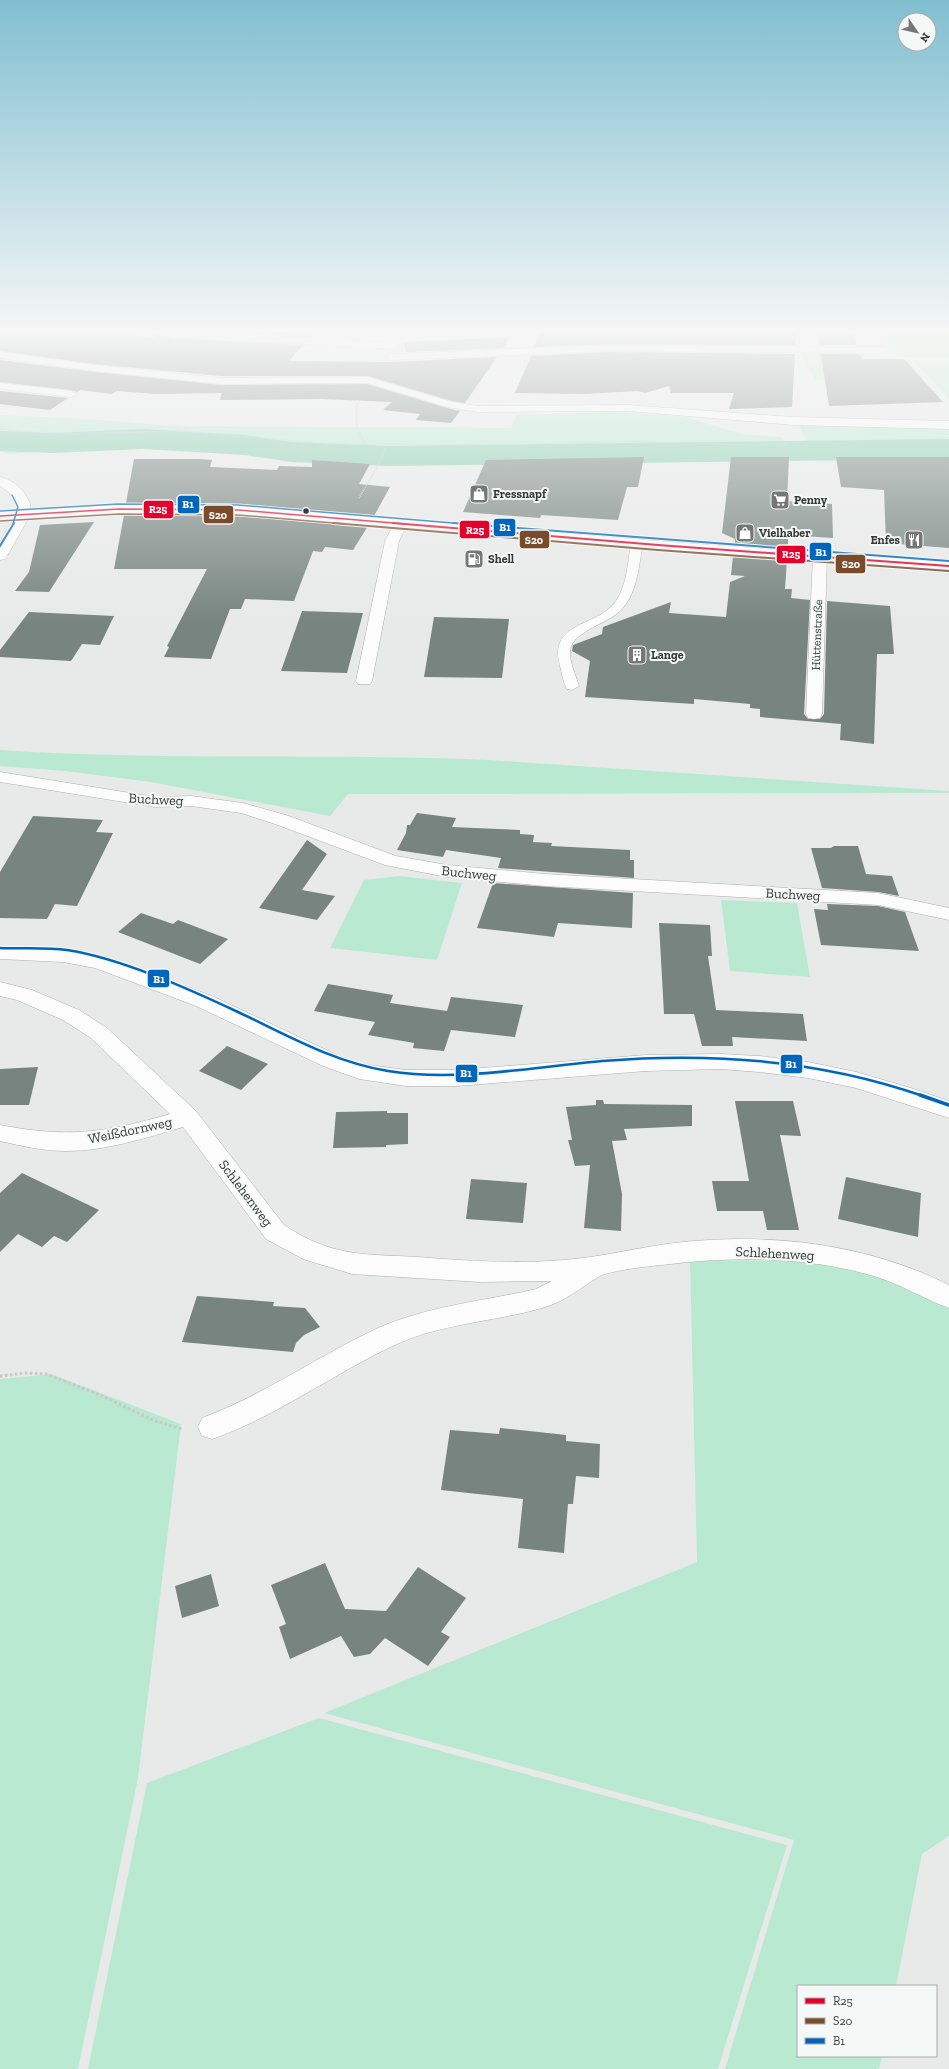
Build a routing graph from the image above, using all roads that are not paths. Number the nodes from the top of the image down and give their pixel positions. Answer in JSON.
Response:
{"nodes":[{"id":1,"x":0,"y":481,"type":"edge"},
{"id":2,"x":24,"y":514,"type":"junction"},
{"id":3,"x":0,"y":516,"type":"edge"},
{"id":4,"x":401,"y":523,"type":"junction"},
{"id":5,"x":638,"y":542,"type":"junction"},
{"id":6,"x":0,"y":556,"type":"edge"},
{"id":7,"x":820,"y":556,"type":"junction"},
{"id":8,"x":949,"y":566,"type":"edge"},
{"id":9,"x":364,"y":681,"type":"dead end"},
{"id":10,"x":572,"y":686,"type":"dead end"},
{"id":11,"x":814,"y":714,"type":"dead end"},
{"id":12,"x":0,"y":777,"type":"edge"},
{"id":13,"x":949,"y":914,"type":"edge"},
{"id":14,"x":0,"y":953,"type":"edge"},
{"id":15,"x":0,"y":990,"type":"edge"},
{"id":16,"x":949,"y":1110,"type":"edge"},
{"id":17,"x":188,"y":1118,"type":"junction"},
{"id":18,"x":0,"y":1133,"type":"edge"},
{"id":19,"x":594,"y":1267,"type":"junction"},
{"id":20,"x":949,"y":1298,"type":"edge"},
{"id":21,"x":212,"y":1427,"type":"road end"}],
"edges":[{"from":1,"to":2,"type":"street"},
{"from":2,"to":3,"type":"street"},
{"from":2,"to":4,"type":"street"},
{"from":2,"to":6,"type":"street"},
{"from":4,"to":5,"type":"street"},
{"from":4,"to":9,"type":"street"},
{"from":5,"to":7,"type":"street"},
{"from":5,"to":10,"type":"lane"},
{"from":7,"to":8,"type":"street"},
{"from":7,"to":11,"type":"street","name":"Hüttenstraße"},
{"from":12,"to":13,"type":"street","name":"Buchweg"},
{"from":14,"to":16,"type":"street"},
{"from":15,"to":17,"type":"street","name":"Schlehenweg"},
{"from":17,"to":18,"type":"street","name":"Weißdornweg"},
{"from":17,"to":19,"type":"street","name":"Schlehenweg"},
{"from":19,"to":20,"type":"street","name":"Schlehenweg"},
{"from":19,"to":21,"type":"street","name":"Schlehenweg"}]}
